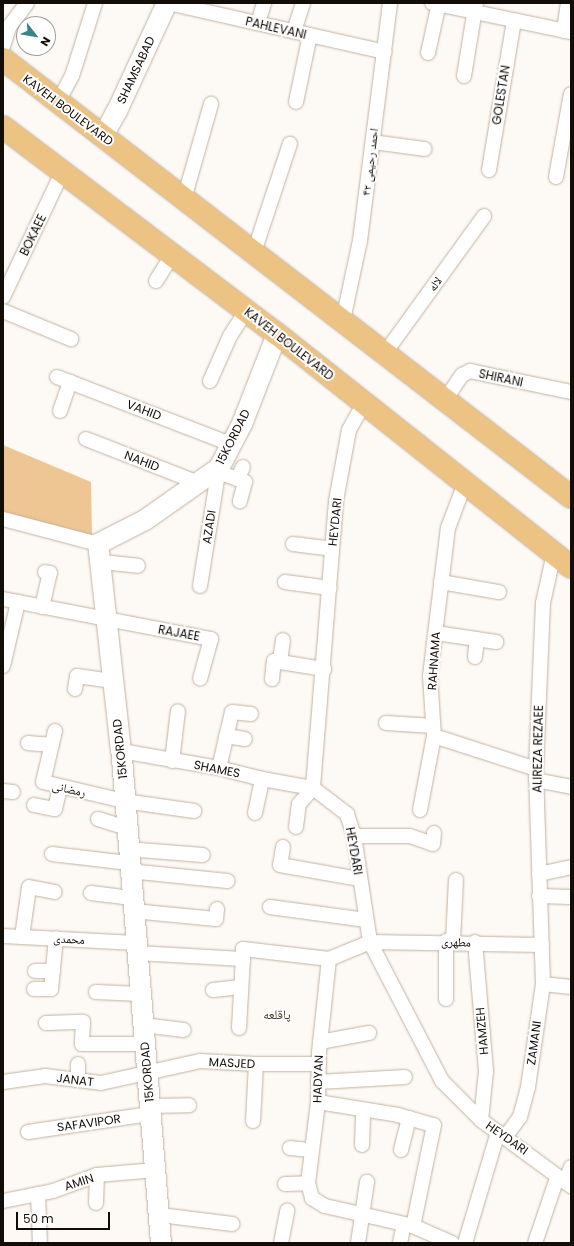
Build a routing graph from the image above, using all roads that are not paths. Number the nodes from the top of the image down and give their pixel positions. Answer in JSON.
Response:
{"nodes":[{"id":1,"x":27,"y":3,"type":"edge"},
{"id":2,"x":96,"y":3,"type":"edge"},
{"id":3,"x":167,"y":3,"type":"edge"},
{"id":4,"x":264,"y":3,"type":"edge"},
{"id":5,"x":303,"y":3,"type":"edge"},
{"id":6,"x":390,"y":3,"type":"edge"},
{"id":7,"x":436,"y":3,"type":"edge"},
{"id":8,"x":568,"y":3,"type":"edge"},
{"id":9,"x":475,"y":8,"type":"edge"},
{"id":10,"x":514,"y":20,"type":"junction"},
{"id":11,"x":258,"y":23,"type":"junction"},
{"id":12,"x":294,"y":32,"type":"junction"},
{"id":13,"x":568,"y":32,"type":"edge"},
{"id":14,"x":310,"y":35,"type":"junction"},
{"id":15,"x":3,"y":46,"type":"edge"},
{"id":16,"x":385,"y":52,"type":"junction"},
{"id":17,"x":428,"y":53,"type":"dead end"},
{"id":18,"x":3,"y":60,"type":"edge"},
{"id":19,"x":464,"y":76,"type":"dead end"},
{"id":20,"x":571,"y":94,"type":"edge"},
{"id":21,"x":58,"y":102,"type":"junction"},
{"id":22,"x":296,"y":102,"type":"dead end"},
{"id":23,"x":211,"y":104,"type":"dead end"},
{"id":24,"x":3,"y":127,"type":"edge"},
{"id":25,"x":103,"y":136,"type":"junction"},
{"id":26,"x":373,"y":142,"type":"junction"},
{"id":27,"x":290,"y":144,"type":"dead end"},
{"id":28,"x":425,"y":149,"type":"dead end"},
{"id":29,"x":489,"y":170,"type":"dead end"},
{"id":30,"x":62,"y":173,"type":"junction"},
{"id":31,"x":556,"y":177,"type":"dead end"},
{"id":32,"x":184,"y":199,"type":"junction"},
{"id":33,"x":484,"y":216,"type":"dead end"},
{"id":34,"x":254,"y":252,"type":"junction"},
{"id":35,"x":172,"y":255,"type":"junction"},
{"id":36,"x":156,"y":281,"type":"dead end"},
{"id":37,"x":5,"y":289,"type":"edge"},
{"id":38,"x":3,"y":310,"type":"edge"},
{"id":39,"x":246,"y":311,"type":"junction"},
{"id":40,"x":343,"y":320,"type":"junction"},
{"id":41,"x":277,"y":334,"type":"junction"},
{"id":42,"x":71,"y":339,"type":"dead end"},
{"id":43,"x":385,"y":353,"type":"junction"},
{"id":44,"x":57,"y":377,"type":"dead end"},
{"id":45,"x":210,"y":381,"type":"dead end"},
{"id":46,"x":70,"y":382,"type":"junction"},
{"id":47,"x":571,"y":392,"type":"edge"},
{"id":48,"x":445,"y":400,"type":"junction"},
{"id":49,"x":364,"y":403,"type":"junction"},
{"id":50,"x":60,"y":411,"type":"dead end"},
{"id":51,"x":86,"y":439,"type":"dead end"},
{"id":52,"x":232,"y":444,"type":"junction"},
{"id":53,"x":218,"y":470,"type":"junction"},
{"id":54,"x":199,"y":483,"type":"junction"},
{"id":55,"x":465,"y":483,"type":"junction"},
{"id":56,"x":562,"y":488,"type":"edge"},
{"id":57,"x":571,"y":497,"type":"edge"},
{"id":58,"x":240,"y":501,"type":"dead end"},
{"id":59,"x":3,"y":520,"type":"edge"},
{"id":60,"x":293,"y":544,"type":"dead end"},
{"id":61,"x":332,"y":549,"type":"junction"},
{"id":62,"x":100,"y":553,"type":"junction"},
{"id":63,"x":565,"y":562,"type":"edge"},
{"id":64,"x":138,"y":566,"type":"dead end"},
{"id":65,"x":45,"y":572,"type":"dead end"},
{"id":66,"x":285,"y":582,"type":"dead end"},
{"id":67,"x":441,"y":582,"type":"junction"},
{"id":68,"x":200,"y":586,"type":"dead end"},
{"id":69,"x":330,"y":588,"type":"junction"},
{"id":70,"x":499,"y":592,"type":"dead end"},
{"id":71,"x":3,"y":599,"type":"edge"},
{"id":72,"x":18,"y":602,"type":"junction"},
{"id":73,"x":42,"y":607,"type":"junction"},
{"id":74,"x":107,"y":620,"type":"junction"},
{"id":75,"x":436,"y":633,"type":"junction"},
{"id":76,"x":477,"y":639,"type":"junction"},
{"id":77,"x":283,"y":640,"type":"dead end"},
{"id":78,"x":496,"y":642,"type":"dead end"},
{"id":79,"x":475,"y":657,"type":"dead end"},
{"id":80,"x":277,"y":661,"type":"junction"},
{"id":81,"x":3,"y":666,"type":"edge"},
{"id":82,"x":324,"y":669,"type":"junction"},
{"id":83,"x":272,"y":679,"type":"dead end"},
{"id":84,"x":200,"y":680,"type":"dead end"},
{"id":85,"x":112,"y":681,"type":"junction"},
{"id":86,"x":74,"y":689,"type":"dead end"},
{"id":87,"x":178,"y":712,"type":"dead end"},
{"id":88,"x":251,"y":714,"type":"dead end"},
{"id":89,"x":386,"y":723,"type":"dead end"},
{"id":90,"x":55,"y":731,"type":"dead end"},
{"id":91,"x":433,"y":731,"type":"junction"},
{"id":92,"x":226,"y":736,"type":"junction"},
{"id":93,"x":245,"y":738,"type":"dead end"},
{"id":94,"x":28,"y":743,"type":"dead end"},
{"id":95,"x":52,"y":745,"type":"junction"},
{"id":96,"x":121,"y":752,"type":"junction"},
{"id":97,"x":172,"y":761,"type":"junction"},
{"id":98,"x":219,"y":768,"type":"junction"},
{"id":99,"x":536,"y":774,"type":"junction"},
{"id":100,"x":262,"y":779,"type":"junction"},
{"id":101,"x":571,"y":787,"type":"edge"},
{"id":102,"x":60,"y":788,"type":"junction"},
{"id":103,"x":313,"y":788,"type":"junction"},
{"id":104,"x":124,"y":801,"type":"junction"},
{"id":105,"x":34,"y":805,"type":"dead end"},
{"id":106,"x":420,"y":810,"type":"dead end"},
{"id":107,"x":194,"y":811,"type":"dead end"},
{"id":108,"x":255,"y":813,"type":"dead end"},
{"id":109,"x":98,"y":819,"type":"dead end"},
{"id":110,"x":125,"y":826,"type":"junction"},
{"id":111,"x":296,"y":827,"type":"dead end"},
{"id":112,"x":434,"y":833,"type":"dead end"},
{"id":113,"x":354,"y":836,"type":"junction"},
{"id":114,"x":283,"y":847,"type":"dead end"},
{"id":115,"x":52,"y":854,"type":"dead end"},
{"id":116,"x":203,"y":855,"type":"dead end"},
{"id":117,"x":128,"y":861,"type":"junction"},
{"id":118,"x":571,"y":867,"type":"edge"},
{"id":119,"x":539,"y":874,"type":"junction"},
{"id":120,"x":359,"y":879,"type":"junction"},
{"id":121,"x":456,"y":880,"type":"dead end"},
{"id":122,"x":227,"y":881,"type":"dead end"},
{"id":123,"x":55,"y":892,"type":"dead end"},
{"id":124,"x":91,"y":893,"type":"dead end"},
{"id":125,"x":539,"y":896,"type":"junction"},
{"id":126,"x":571,"y":897,"type":"edge"},
{"id":127,"x":132,"y":904,"type":"junction"},
{"id":128,"x":270,"y":907,"type":"dead end"},
{"id":129,"x":217,"y":909,"type":"dead end"},
{"id":130,"x":366,"y":920,"type":"junction"},
{"id":131,"x":3,"y":936,"type":"edge"},
{"id":132,"x":22,"y":937,"type":"junction"},
{"id":133,"x":56,"y":938,"type":"junction"},
{"id":134,"x":449,"y":941,"type":"junction"},
{"id":135,"x":370,"y":942,"type":"junction"},
{"id":136,"x":475,"y":942,"type":"junction"},
{"id":137,"x":542,"y":945,"type":"junction"},
{"id":138,"x":136,"y":948,"type":"junction"},
{"id":139,"x":329,"y":959,"type":"junction"},
{"id":140,"x":243,"y":960,"type":"junction"},
{"id":141,"x":35,"y":971,"type":"dead end"},
{"id":142,"x":53,"y":971,"type":"junction"},
{"id":143,"x":543,"y":984,"type":"junction"},
{"id":144,"x":241,"y":987,"type":"junction"},
{"id":145,"x":571,"y":987,"type":"edge"},
{"id":146,"x":34,"y":989,"type":"dead end"},
{"id":147,"x":213,"y":990,"type":"dead end"},
{"id":148,"x":96,"y":992,"type":"dead end"},
{"id":149,"x":140,"y":994,"type":"junction"},
{"id":150,"x":446,"y":999,"type":"dead end"},
{"id":151,"x":46,"y":1023,"type":"dead end"},
{"id":152,"x":239,"y":1028,"type":"dead end"},
{"id":153,"x":184,"y":1030,"type":"dead end"},
{"id":154,"x":369,"y":1033,"type":"dead end"},
{"id":155,"x":144,"y":1035,"type":"junction"},
{"id":156,"x":320,"y":1042,"type":"junction"},
{"id":157,"x":78,"y":1064,"type":"dead end"},
{"id":158,"x":256,"y":1064,"type":"junction"},
{"id":159,"x":319,"y":1064,"type":"junction"},
{"id":160,"x":147,"y":1072,"type":"junction"},
{"id":161,"x":405,"y":1077,"type":"dead end"},
{"id":162,"x":78,"y":1079,"type":"junction"},
{"id":163,"x":3,"y":1082,"type":"edge"},
{"id":164,"x":318,"y":1082,"type":"junction"},
{"id":165,"x":318,"y":1102,"type":"junction"},
{"id":166,"x":189,"y":1105,"type":"dead end"},
{"id":167,"x":150,"y":1110,"type":"junction"},
{"id":168,"x":363,"y":1110,"type":"junction"},
{"id":169,"x":408,"y":1118,"type":"junction"},
{"id":170,"x":481,"y":1120,"type":"junction"},
{"id":171,"x":253,"y":1121,"type":"dead end"},
{"id":172,"x":28,"y":1132,"type":"dead end"},
{"id":173,"x":502,"y":1134,"type":"junction"},
{"id":174,"x":362,"y":1145,"type":"dead end"},
{"id":175,"x":290,"y":1148,"type":"dead end"},
{"id":176,"x":310,"y":1150,"type":"junction"},
{"id":177,"x":401,"y":1150,"type":"dead end"},
{"id":178,"x":571,"y":1167,"type":"edge"},
{"id":179,"x":156,"y":1170,"type":"junction"},
{"id":180,"x":97,"y":1175,"type":"junction"},
{"id":181,"x":308,"y":1182,"type":"junction"},
{"id":182,"x":367,"y":1182,"type":"dead end"},
{"id":183,"x":565,"y":1182,"type":"edge"},
{"id":184,"x":285,"y":1184,"type":"dead end"},
{"id":185,"x":38,"y":1194,"type":"junction"},
{"id":186,"x":4,"y":1199,"type":"edge"},
{"id":187,"x":96,"y":1204,"type":"dead end"},
{"id":188,"x":287,"y":1211,"type":"dead end"},
{"id":189,"x":361,"y":1214,"type":"junction"},
{"id":190,"x":160,"y":1215,"type":"junction"},
{"id":191,"x":232,"y":1224,"type":"dead end"},
{"id":192,"x":408,"y":1225,"type":"junction"},
{"id":193,"x":40,"y":1243,"type":"edge"},
{"id":194,"x":161,"y":1243,"type":"edge"},
{"id":195,"x":282,"y":1243,"type":"edge"},
{"id":196,"x":358,"y":1243,"type":"edge"},
{"id":197,"x":400,"y":1243,"type":"edge"},
{"id":198,"x":452,"y":1243,"type":"edge"},
{"id":199,"x":465,"y":1243,"type":"edge"},
{"id":200,"x":535,"y":1243,"type":"edge"}],
"edges":[{"from":1,"to":15,"type":"street"},
{"from":2,"to":21,"type":"street"},
{"from":3,"to":11,"type":"street","name":"PAHLEVANI"},
{"from":3,"to":25,"type":"street","name":"SHAMSABAD"},
{"from":4,"to":11,"type":"street"},
{"from":5,"to":12,"type":"street"},
{"from":6,"to":16,"type":"street","name":"۴۲ احمد رحیمی"},
{"from":7,"to":9,"type":"street"},
{"from":7,"to":17,"type":"street"},
{"from":8,"to":13,"type":"street"},
{"from":9,"to":10,"type":"street"},
{"from":9,"to":19,"type":"street"},
{"from":10,"to":13,"type":"street"},
{"from":10,"to":29,"type":"street","name":"GOLESTAN"},
{"from":11,"to":12,"type":"street","name":"PAHLEVANI"},
{"from":12,"to":14,"type":"street","name":"PAHLEVANI"},
{"from":14,"to":16,"type":"street","name":"PAHLEVANI"},
{"from":14,"to":22,"type":"street"},
{"from":16,"to":26,"type":"street","name":"۴۲ احمد رحیمی"},
{"from":18,"to":21,"type":"main road","name":"KAVEH BOULEVARD"},
{"from":20,"to":31,"type":"street"},
{"from":21,"to":25,"type":"main road","name":"KAVEH BOULEVARD"},
{"from":23,"to":32,"type":"street"},
{"from":24,"to":30,"type":"main road","name":"KAVEH BOULEVARD"},
{"from":25,"to":32,"type":"main road","name":"KAVEH BOULEVARD"},
{"from":26,"to":28,"type":"street"},
{"from":26,"to":40,"type":"street","name":"۴۲ احمد رحیمی"},
{"from":27,"to":34,"type":"street"},
{"from":30,"to":35,"type":"main road","name":"KAVEH BOULEVARD"},
{"from":30,"to":37,"type":"street","name":"BOKAEE"},
{"from":32,"to":34,"type":"main road","name":"KAVEH BOULEVARD"},
{"from":33,"to":43,"type":"street","name":"لاله"},
{"from":34,"to":40,"type":"main road","name":"KAVEH BOULEVARD"},
{"from":35,"to":36,"type":"street"},
{"from":35,"to":39,"type":"main road","name":"KAVEH BOULEVARD"},
{"from":38,"to":42,"type":"street"},
{"from":39,"to":41,"type":"main road","name":"KAVEH BOULEVARD"},
{"from":39,"to":45,"type":"street"},
{"from":40,"to":43,"type":"main road","name":"KAVEH BOULEVARD"},
{"from":41,"to":49,"type":"main road","name":"KAVEH BOULEVARD"},
{"from":41,"to":52,"type":"street","name":"15KORDAD"},
{"from":43,"to":48,"type":"main road","name":"KAVEH BOULEVARD"},
{"from":44,"to":46,"type":"street","name":"VAHID"},
{"from":46,"to":50,"type":"street"},
{"from":46,"to":52,"type":"street","name":"VAHID"},
{"from":47,"to":48,"type":"street","name":"SHIRANI"},
{"from":48,"to":56,"type":"main road","name":"KAVEH BOULEVARD"},
{"from":49,"to":55,"type":"main road","name":"KAVEH BOULEVARD"},
{"from":49,"to":61,"type":"street","name":"HEYDARI"},
{"from":51,"to":54,"type":"street","name":"NAHID"},
{"from":52,"to":53,"type":"street","name":"15KORDAD"},
{"from":53,"to":54,"type":"street","name":"15KORDAD"},
{"from":53,"to":58,"type":"street"},
{"from":53,"to":68,"type":"street","name":"AZADI"},
{"from":54,"to":62,"type":"street","name":"15KORDAD"},
{"from":55,"to":63,"type":"main road","name":"KAVEH BOULEVARD"},
{"from":55,"to":67,"type":"street","name":"RAHNAMA"},
{"from":56,"to":57,"type":"main road","name":"KAVEH BOULEVARD"},
{"from":59,"to":62,"type":"street"},
{"from":60,"to":61,"type":"street"},
{"from":61,"to":69,"type":"street","name":"HEYDARI"},
{"from":62,"to":64,"type":"street"},
{"from":62,"to":74,"type":"street","name":"15KORDAD"},
{"from":63,"to":99,"type":"street","name":"ALIREZA REZAEE"},
{"from":65,"to":73,"type":"street"},
{"from":66,"to":69,"type":"street"},
{"from":67,"to":70,"type":"street"},
{"from":67,"to":75,"type":"street","name":"RAHNAMA"},
{"from":69,"to":82,"type":"street","name":"HEYDARI"},
{"from":71,"to":72,"type":"street"},
{"from":72,"to":73,"type":"street"},
{"from":72,"to":81,"type":"street"},
{"from":73,"to":74,"type":"street"},
{"from":74,"to":84,"type":"street","name":"RAJAEE"},
{"from":74,"to":85,"type":"street","name":"15KORDAD"},
{"from":75,"to":76,"type":"street"},
{"from":75,"to":91,"type":"street","name":"RAHNAMA"},
{"from":76,"to":78,"type":"street"},
{"from":76,"to":79,"type":"street"},
{"from":77,"to":80,"type":"street"},
{"from":80,"to":82,"type":"street"},
{"from":80,"to":83,"type":"street"},
{"from":82,"to":103,"type":"street","name":"HEYDARI"},
{"from":85,"to":86,"type":"street"},
{"from":85,"to":96,"type":"street","name":"15KORDAD"},
{"from":87,"to":97,"type":"street"},
{"from":88,"to":92,"type":"street"},
{"from":89,"to":91,"type":"street"},
{"from":90,"to":95,"type":"street","name":"رمضانی"},
{"from":91,"to":99,"type":"street"},
{"from":91,"to":106,"type":"street","name":"RAHNAMA"},
{"from":92,"to":93,"type":"street"},
{"from":92,"to":98,"type":"street"},
{"from":94,"to":95,"type":"street"},
{"from":95,"to":102,"type":"street","name":"رمضانی"},
{"from":96,"to":97,"type":"street","name":"SHAMES"},
{"from":96,"to":104,"type":"street","name":"15KORDAD"},
{"from":97,"to":98,"type":"street","name":"SHAMES"},
{"from":98,"to":100,"type":"street","name":"SHAMES"},
{"from":99,"to":101,"type":"street"},
{"from":99,"to":119,"type":"street","name":"ALIREZA REZAEE"},
{"from":100,"to":103,"type":"street","name":"SHAMES"},
{"from":100,"to":108,"type":"street"},
{"from":102,"to":104,"type":"street","name":"رمضانی"},
{"from":102,"to":105,"type":"street"},
{"from":103,"to":111,"type":"street"},
{"from":103,"to":113,"type":"street","name":"HEYDARI"},
{"from":104,"to":107,"type":"street","name":"رمضانی"},
{"from":104,"to":110,"type":"street","name":"15KORDAD"},
{"from":109,"to":110,"type":"street"},
{"from":110,"to":117,"type":"street","name":"15KORDAD"},
{"from":112,"to":113,"type":"street"},
{"from":113,"to":120,"type":"street","name":"HEYDARI"},
{"from":114,"to":120,"type":"street"},
{"from":115,"to":117,"type":"street"},
{"from":116,"to":117,"type":"street"},
{"from":117,"to":122,"type":"street"},
{"from":117,"to":127,"type":"street","name":"15KORDAD"},
{"from":118,"to":119,"type":"street"},
{"from":119,"to":125,"type":"street","name":"ALIREZA REZAEE"},
{"from":120,"to":130,"type":"street","name":"HEYDARI"},
{"from":121,"to":134,"type":"street"},
{"from":123,"to":132,"type":"street"},
{"from":124,"to":127,"type":"street"},
{"from":125,"to":126,"type":"street"},
{"from":125,"to":137,"type":"street","name":"ALIREZA REZAEE"},
{"from":127,"to":129,"type":"street"},
{"from":127,"to":138,"type":"street","name":"15KORDAD"},
{"from":128,"to":130,"type":"street"},
{"from":130,"to":135,"type":"street","name":"HEYDARI"},
{"from":131,"to":132,"type":"street","name":"محمدی"},
{"from":132,"to":133,"type":"street","name":"محمدی"},
{"from":133,"to":138,"type":"street","name":"محمدی"},
{"from":133,"to":142,"type":"street"},
{"from":134,"to":135,"type":"street","name":"مطهری"},
{"from":134,"to":136,"type":"street","name":"مطهری"},
{"from":134,"to":150,"type":"street"},
{"from":135,"to":139,"type":"street"},
{"from":135,"to":170,"type":"street","name":"HEYDARI"},
{"from":136,"to":137,"type":"street","name":"مطهری"},
{"from":136,"to":170,"type":"street","name":"HAMZEH"},
{"from":137,"to":143,"type":"street","name":"ZAMANI"},
{"from":138,"to":140,"type":"street","name":"محمدی"},
{"from":138,"to":149,"type":"street","name":"15KORDAD"},
{"from":139,"to":140,"type":"street"},
{"from":139,"to":156,"type":"street","name":"HADYAN"},
{"from":140,"to":144,"type":"street"},
{"from":141,"to":142,"type":"street"},
{"from":142,"to":146,"type":"street"},
{"from":143,"to":145,"type":"street"},
{"from":143,"to":173,"type":"street","name":"ZAMANI"},
{"from":144,"to":147,"type":"street"},
{"from":144,"to":152,"type":"street"},
{"from":148,"to":149,"type":"street"},
{"from":149,"to":155,"type":"street","name":"15KORDAD"},
{"from":151,"to":155,"type":"street"},
{"from":153,"to":155,"type":"street"},
{"from":154,"to":156,"type":"street"},
{"from":155,"to":160,"type":"street","name":"15KORDAD"},
{"from":156,"to":159,"type":"street","name":"HADYAN"},
{"from":157,"to":162,"type":"street"},
{"from":158,"to":159,"type":"street","name":"MASJED"},
{"from":158,"to":160,"type":"street","name":"MASJED"},
{"from":158,"to":171,"type":"street"},
{"from":159,"to":164,"type":"street","name":"HADYAN"},
{"from":160,"to":162,"type":"street","name":"JANAT"},
{"from":160,"to":167,"type":"street","name":"15KORDAD"},
{"from":161,"to":164,"type":"street"},
{"from":162,"to":163,"type":"street","name":"JANAT"},
{"from":164,"to":165,"type":"street","name":"HADYAN"},
{"from":165,"to":168,"type":"street"},
{"from":165,"to":176,"type":"street","name":"HADYAN"},
{"from":166,"to":167,"type":"street","name":"SAFAVIPOR"},
{"from":167,"to":172,"type":"street","name":"SAFAVIPOR"},
{"from":167,"to":179,"type":"street","name":"15KORDAD"},
{"from":168,"to":169,"type":"street"},
{"from":168,"to":174,"type":"street"},
{"from":169,"to":177,"type":"street"},
{"from":169,"to":192,"type":"street"},
{"from":170,"to":173,"type":"street","name":"HEYDARI"},
{"from":173,"to":183,"type":"street","name":"HEYDARI"},
{"from":173,"to":199,"type":"street","name":"ZAMANI"},
{"from":175,"to":176,"type":"street"},
{"from":176,"to":181,"type":"street","name":"HADYAN"},
{"from":178,"to":183,"type":"street"},
{"from":179,"to":180,"type":"street","name":"AMIN"},
{"from":179,"to":190,"type":"street","name":"15KORDAD"},
{"from":180,"to":185,"type":"street","name":"AMIN"},
{"from":180,"to":187,"type":"street"},
{"from":181,"to":184,"type":"street"},
{"from":181,"to":189,"type":"street","name":"HADYAN"},
{"from":182,"to":189,"type":"street"},
{"from":183,"to":200,"type":"street"},
{"from":185,"to":186,"type":"street","name":"AMIN"},
{"from":185,"to":193,"type":"street"},
{"from":188,"to":195,"type":"street"},
{"from":189,"to":192,"type":"street"},
{"from":189,"to":196,"type":"street"},
{"from":190,"to":191,"type":"street"},
{"from":190,"to":194,"type":"street","name":"15KORDAD"},
{"from":192,"to":197,"type":"street"},
{"from":192,"to":198,"type":"street"}]}
